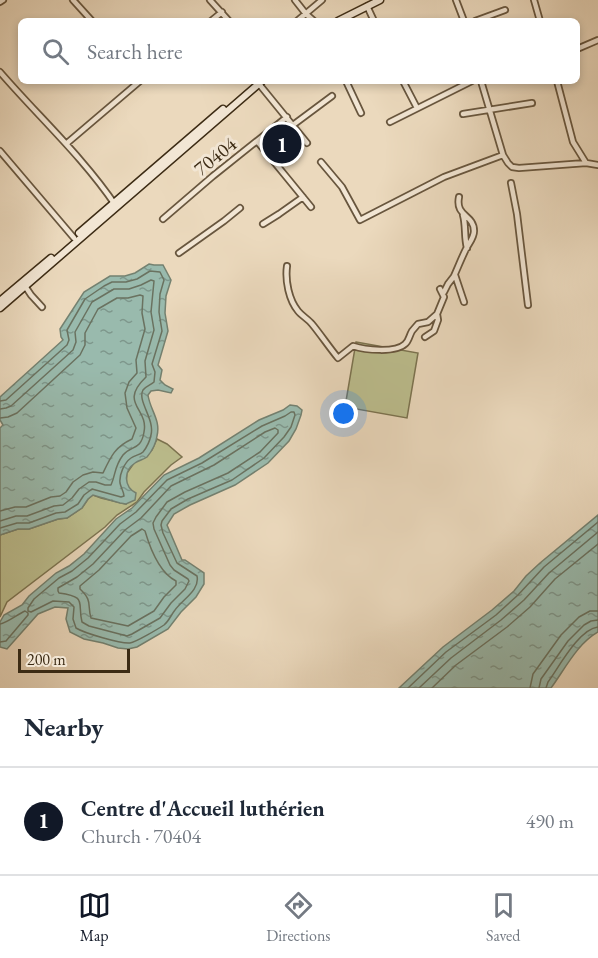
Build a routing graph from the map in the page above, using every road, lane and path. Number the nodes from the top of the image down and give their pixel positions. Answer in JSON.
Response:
{"nodes":[{"id":1,"x":73,"y":0,"type":"edge"},
{"id":2,"x":210,"y":0,"type":"edge"},
{"id":3,"x":295,"y":0,"type":"edge"},
{"id":4,"x":322,"y":0,"type":"edge"},
{"id":5,"x":380,"y":0,"type":"edge"},
{"id":6,"x":456,"y":0,"type":"edge"},
{"id":7,"x":534,"y":0,"type":"edge"},
{"id":8,"x":369,"y":3,"type":"edge"},
{"id":9,"x":505,"y":10,"type":"dead end"},
{"id":10,"x":222,"y":12,"type":"junction"},
{"id":11,"x":306,"y":14,"type":"junction"},
{"id":12,"x":89,"y":18,"type":"edge"},
{"id":13,"x":215,"y":18,"type":"edge"},
{"id":14,"x":227,"y":18,"type":"edge"},
{"id":15,"x":301,"y":18,"type":"edge"},
{"id":16,"x":311,"y":18,"type":"edge"},
{"id":17,"x":337,"y":18,"type":"edge"},
{"id":18,"x":343,"y":18,"type":"edge"},
{"id":19,"x":373,"y":18,"type":"edge"},
{"id":20,"x":463,"y":18,"type":"edge"},
{"id":21,"x":483,"y":18,"type":"edge"},
{"id":22,"x":539,"y":18,"type":"edge"},
{"id":23,"x":598,"y":40,"type":"edge"},
{"id":24,"x":580,"y":48,"type":"edge"},
{"id":25,"x":0,"y":72,"type":"edge"},
{"id":26,"x":136,"y":84,"type":"edge"},
{"id":27,"x":257,"y":84,"type":"edge"},
{"id":28,"x":261,"y":84,"type":"edge"},
{"id":29,"x":347,"y":84,"type":"edge"},
{"id":30,"x":405,"y":84,"type":"edge"},
{"id":31,"x":466,"y":84,"type":"edge"},
{"id":32,"x":482,"y":84,"type":"edge"},
{"id":33,"x":558,"y":84,"type":"edge"},
{"id":34,"x":332,"y":96,"type":"dead end"},
{"id":35,"x":532,"y":103,"type":"dead end"},
{"id":36,"x":417,"y":108,"type":"junction"},
{"id":37,"x":490,"y":110,"type":"junction"},
{"id":38,"x":361,"y":113,"type":"dead end"},
{"id":39,"x":463,"y":114,"type":"dead end"},
{"id":40,"x":287,"y":117,"type":"junction"},
{"id":41,"x":390,"y":122,"type":"dead end"},
{"id":42,"x":293,"y":125,"type":"junction"},
{"id":43,"x":257,"y":141,"type":"junction"},
{"id":44,"x":307,"y":143,"type":"dead end"},
{"id":45,"x":66,"y":144,"type":"junction"},
{"id":46,"x":0,"y":151,"type":"edge"},
{"id":47,"x":503,"y":155,"type":"junction"},
{"id":48,"x":321,"y":162,"type":"dead end"},
{"id":49,"x":586,"y":163,"type":"junction"},
{"id":50,"x":598,"y":165,"type":"edge"},
{"id":51,"x":511,"y":183,"type":"dead end"},
{"id":52,"x":303,"y":198,"type":"junction"},
{"id":53,"x":459,"y":198,"type":"dead end"},
{"id":54,"x":115,"y":204,"type":"junction"},
{"id":55,"x":312,"y":207,"type":"dead end"},
{"id":56,"x":240,"y":208,"type":"dead end"},
{"id":57,"x":462,"y":213,"type":"junction"},
{"id":58,"x":163,"y":219,"type":"dead end"},
{"id":59,"x":263,"y":224,"type":"dead end"},
{"id":60,"x":74,"y":238,"type":"junction"},
{"id":61,"x":467,"y":248,"type":"junction"},
{"id":62,"x":179,"y":253,"type":"dead end"},
{"id":63,"x":287,"y":266,"type":"dead end"},
{"id":64,"x":454,"y":276,"type":"junction"},
{"id":65,"x":25,"y":286,"type":"junction"},
{"id":66,"x":0,"y":301,"type":"edge"},
{"id":67,"x":464,"y":302,"type":"dead end"},
{"id":68,"x":528,"y":305,"type":"dead end"},
{"id":69,"x":42,"y":307,"type":"dead end"},
{"id":70,"x":0,"y":308,"type":"edge"},
{"id":71,"x":437,"y":314,"type":"junction"},
{"id":72,"x":425,"y":338,"type":"dead end"}],
"edges":[{"from":1,"to":12,"type":"street"},
{"from":2,"to":10,"type":"street"},
{"from":3,"to":11,"type":"street"},
{"from":4,"to":11,"type":"street"},
{"from":5,"to":8,"type":"main road"},
{"from":6,"to":20,"type":"street"},
{"from":7,"to":22,"type":"street"},
{"from":8,"to":17,"type":"main road"},
{"from":8,"to":18,"type":"main road"},
{"from":8,"to":19,"type":"street"},
{"from":9,"to":21,"type":"street"},
{"from":10,"to":13,"type":"street"},
{"from":10,"to":14,"type":"street"},
{"from":11,"to":15,"type":"street"},
{"from":11,"to":16,"type":"street"},
{"from":23,"to":24,"type":"street"},
{"from":25,"to":45,"type":"street"},
{"from":26,"to":45,"type":"street"},
{"from":27,"to":54,"type":"main road"},
{"from":28,"to":40,"type":"street"},
{"from":29,"to":38,"type":"street"},
{"from":30,"to":36,"type":"street"},
{"from":31,"to":36,"type":"street"},
{"from":32,"to":37,"type":"street"},
{"from":33,"to":49,"type":"street"},
{"from":34,"to":42,"type":"street"},
{"from":35,"to":37,"type":"street"},
{"from":36,"to":41,"type":"street"},
{"from":37,"to":39,"type":"street"},
{"from":37,"to":47,"type":"street"},
{"from":40,"to":42,"type":"street"},
{"from":40,"to":43,"type":"street","name":"70404"},
{"from":42,"to":44,"type":"street"},
{"from":43,"to":52,"type":"street"},
{"from":43,"to":58,"type":"street","name":"70404"},
{"from":45,"to":54,"type":"street"},
{"from":46,"to":60,"type":"street"},
{"from":47,"to":48,"type":"street"},
{"from":47,"to":49,"type":"street"},
{"from":49,"to":50,"type":"street"},
{"from":51,"to":68,"type":"street"},
{"from":52,"to":55,"type":"street"},
{"from":52,"to":59,"type":"street"},
{"from":53,"to":57,"type":"street"},
{"from":54,"to":60,"type":"main road"},
{"from":54,"to":65,"type":"main road"},
{"from":56,"to":62,"type":"street"},
{"from":57,"to":61,"type":"street"},
{"from":57,"to":61,"type":"street"},
{"from":60,"to":66,"type":"main road"},
{"from":61,"to":64,"type":"street"},
{"from":63,"to":71,"type":"street"},
{"from":64,"to":67,"type":"street"},
{"from":64,"to":71,"type":"street"},
{"from":65,"to":69,"type":"street"},
{"from":65,"to":70,"type":"main road"},
{"from":71,"to":72,"type":"street"}]}
